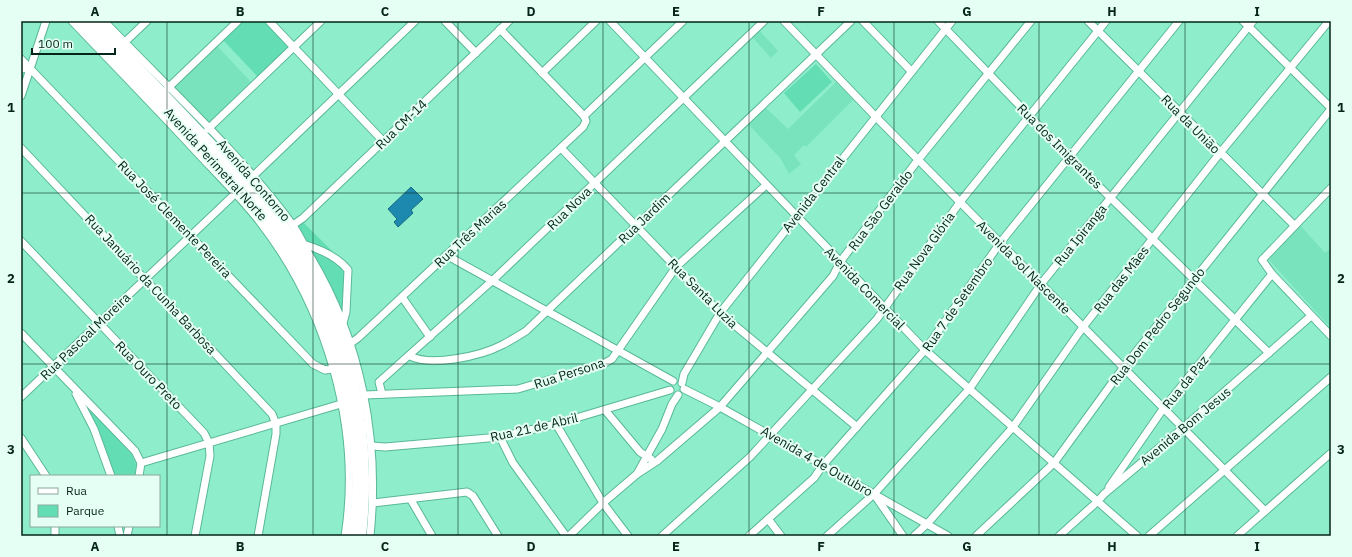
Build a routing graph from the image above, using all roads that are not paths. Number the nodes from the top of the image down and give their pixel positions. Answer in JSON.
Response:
{"nodes":[{"id":1,"x":46,"y":21,"type":"edge"},
{"id":2,"x":72,"y":21,"type":"edge"},
{"id":3,"x":82,"y":21,"type":"edge"},
{"id":4,"x":93,"y":21,"type":"edge"},
{"id":5,"x":104,"y":21,"type":"edge"},
{"id":6,"x":146,"y":21,"type":"edge"},
{"id":7,"x":238,"y":21,"type":"edge"},
{"id":8,"x":269,"y":21,"type":"edge"},
{"id":9,"x":321,"y":21,"type":"edge"},
{"id":10,"x":415,"y":21,"type":"edge"},
{"id":11,"x":445,"y":21,"type":"edge"},
{"id":12,"x":509,"y":21,"type":"edge"},
{"id":13,"x":596,"y":21,"type":"edge"},
{"id":14,"x":610,"y":21,"type":"edge"},
{"id":15,"x":682,"y":21,"type":"edge"},
{"id":16,"x":764,"y":21,"type":"edge"},
{"id":17,"x":784,"y":21,"type":"edge"},
{"id":18,"x":851,"y":21,"type":"edge"},
{"id":19,"x":863,"y":21,"type":"edge"},
{"id":20,"x":938,"y":21,"type":"edge"},
{"id":21,"x":952,"y":21,"type":"edge"},
{"id":22,"x":1031,"y":21,"type":"edge"},
{"id":23,"x":1088,"y":21,"type":"edge"},
{"id":24,"x":1106,"y":21,"type":"edge"},
{"id":25,"x":1179,"y":21,"type":"edge"},
{"id":26,"x":1243,"y":21,"type":"edge"},
{"id":27,"x":1329,"y":21,"type":"edge"},
{"id":28,"x":1251,"y":24,"type":"edge"},
{"id":29,"x":500,"y":29,"type":"junction"},
{"id":30,"x":945,"y":29,"type":"junction"},
{"id":31,"x":1098,"y":31,"type":"junction"},
{"id":32,"x":124,"y":42,"type":"junction"},
{"id":33,"x":294,"y":47,"type":"junction"},
{"id":34,"x":476,"y":53,"type":"junction"},
{"id":35,"x":816,"y":55,"type":"junction"},
{"id":36,"x":645,"y":57,"type":"junction"},
{"id":37,"x":21,"y":59,"type":"edge"},
{"id":38,"x":29,"y":68,"type":"junction"},
{"id":39,"x":1290,"y":68,"type":"junction"},
{"id":40,"x":21,"y":69,"type":"edge"},
{"id":41,"x":911,"y":71,"type":"junction"},
{"id":42,"x":1138,"y":71,"type":"junction"},
{"id":43,"x":542,"y":73,"type":"junction"},
{"id":44,"x":988,"y":74,"type":"junction"},
{"id":45,"x":168,"y":88,"type":"junction"},
{"id":46,"x":338,"y":94,"type":"junction"},
{"id":47,"x":21,"y":96,"type":"edge"},
{"id":48,"x":684,"y":99,"type":"junction"},
{"id":49,"x":1331,"y":109,"type":"edge"},
{"id":50,"x":1180,"y":112,"type":"junction"},
{"id":51,"x":875,"y":116,"type":"junction"},
{"id":52,"x":1029,"y":116,"type":"junction"},
{"id":53,"x":585,"y":119,"type":"junction"},
{"id":54,"x":208,"y":129,"type":"junction"},
{"id":55,"x":383,"y":142,"type":"junction"},
{"id":56,"x":725,"y":142,"type":"junction"},
{"id":57,"x":21,"y":148,"type":"edge"},
{"id":58,"x":561,"y":148,"type":"junction"},
{"id":59,"x":1220,"y":153,"type":"junction"},
{"id":60,"x":1069,"y":157,"type":"junction"},
{"id":61,"x":918,"y":160,"type":"junction"},
{"id":62,"x":595,"y":183,"type":"junction"},
{"id":63,"x":244,"y":185,"type":"junction"},
{"id":64,"x":766,"y":185,"type":"junction"},
{"id":65,"x":1331,"y":188,"type":"edge"},
{"id":66,"x":1262,"y":194,"type":"junction"},
{"id":67,"x":1111,"y":198,"type":"junction"},
{"id":68,"x":960,"y":202,"type":"junction"},
{"id":69,"x":796,"y":216,"type":"junction"},
{"id":70,"x":293,"y":225,"type":"junction"},
{"id":71,"x":636,"y":226,"type":"junction"},
{"id":72,"x":1294,"y":226,"type":"junction"},
{"id":73,"x":191,"y":236,"type":"junction"},
{"id":74,"x":1152,"y":238,"type":"junction"},
{"id":75,"x":21,"y":241,"type":"edge"},
{"id":76,"x":1000,"y":243,"type":"junction"},
{"id":77,"x":303,"y":244,"type":"junction"},
{"id":78,"x":277,"y":248,"type":"junction"},
{"id":79,"x":446,"y":255,"type":"junction"},
{"id":80,"x":840,"y":262,"type":"junction"},
{"id":81,"x":296,"y":265,"type":"junction"},
{"id":82,"x":676,"y":267,"type":"junction"},
{"id":83,"x":1272,"y":274,"type":"junction"},
{"id":84,"x":146,"y":278,"type":"junction"},
{"id":85,"x":304,"y":278,"type":"junction"},
{"id":86,"x":1194,"y":279,"type":"junction"},
{"id":87,"x":493,"y":280,"type":"junction"},
{"id":88,"x":1041,"y":284,"type":"junction"},
{"id":89,"x":306,"y":297,"type":"junction"},
{"id":90,"x":402,"y":297,"type":"junction"},
{"id":91,"x":884,"y":307,"type":"junction"},
{"id":92,"x":548,"y":310,"type":"junction"},
{"id":93,"x":720,"y":313,"type":"junction"},
{"id":94,"x":1311,"y":316,"type":"junction"},
{"id":95,"x":1235,"y":320,"type":"junction"},
{"id":96,"x":99,"y":323,"type":"junction"},
{"id":97,"x":343,"y":323,"type":"junction"},
{"id":98,"x":1083,"y":327,"type":"junction"},
{"id":99,"x":21,"y":333,"type":"edge"},
{"id":100,"x":1331,"y":336,"type":"edge"},
{"id":101,"x":430,"y":337,"type":"junction"},
{"id":102,"x":21,"y":339,"type":"edge"},
{"id":103,"x":351,"y":343,"type":"junction"},
{"id":104,"x":32,"y":344,"type":"junction"},
{"id":105,"x":619,"y":350,"type":"junction"},
{"id":106,"x":925,"y":350,"type":"junction"},
{"id":107,"x":766,"y":352,"type":"junction"},
{"id":108,"x":1269,"y":353,"type":"junction"},
{"id":109,"x":410,"y":356,"type":"junction"},
{"id":110,"x":53,"y":367,"type":"junction"},
{"id":111,"x":1123,"y":368,"type":"junction"},
{"id":112,"x":333,"y":369,"type":"junction"},
{"id":113,"x":1331,"y":377,"type":"edge"},
{"id":114,"x":679,"y":383,"type":"junction"},
{"id":115,"x":72,"y":387,"type":"junction"},
{"id":116,"x":970,"y":388,"type":"junction"},
{"id":117,"x":811,"y":389,"type":"junction"},
{"id":118,"x":673,"y":393,"type":"junction"},
{"id":119,"x":382,"y":394,"type":"junction"},
{"id":120,"x":364,"y":395,"type":"junction"},
{"id":121,"x":21,"y":397,"type":"edge"},
{"id":122,"x":341,"y":404,"type":"junction"},
{"id":123,"x":720,"y":407,"type":"junction"},
{"id":124,"x":1163,"y":409,"type":"junction"},
{"id":125,"x":605,"y":410,"type":"junction"},
{"id":126,"x":345,"y":422,"type":"junction"},
{"id":127,"x":276,"y":424,"type":"junction"},
{"id":128,"x":556,"y":424,"type":"junction"},
{"id":129,"x":1013,"y":427,"type":"junction"},
{"id":130,"x":856,"y":428,"type":"junction"},
{"id":131,"x":1183,"y":428,"type":"junction"},
{"id":132,"x":771,"y":435,"type":"junction"},
{"id":133,"x":500,"y":437,"type":"junction"},
{"id":134,"x":21,"y":438,"type":"edge"},
{"id":135,"x":355,"y":442,"type":"junction"},
{"id":136,"x":209,"y":443,"type":"junction"},
{"id":137,"x":372,"y":446,"type":"junction"},
{"id":138,"x":1331,"y":454,"type":"edge"},
{"id":139,"x":647,"y":458,"type":"junction"},
{"id":140,"x":349,"y":459,"type":"junction"},
{"id":141,"x":657,"y":461,"type":"junction"},
{"id":142,"x":141,"y":463,"type":"junction"},
{"id":143,"x":1054,"y":463,"type":"junction"},
{"id":144,"x":823,"y":465,"type":"junction"},
{"id":145,"x":1224,"y":470,"type":"junction"},
{"id":146,"x":1120,"y":471,"type":"junction"},
{"id":147,"x":637,"y":474,"type":"junction"},
{"id":148,"x":45,"y":475,"type":"edge"},
{"id":149,"x":111,"y":475,"type":"edge"},
{"id":150,"x":139,"y":475,"type":"edge"},
{"id":151,"x":1126,"y":475,"type":"junction"},
{"id":152,"x":874,"y":494,"type":"junction"},
{"id":153,"x":1104,"y":494,"type":"junction"},
{"id":154,"x":411,"y":500,"type":"junction"},
{"id":155,"x":1098,"y":501,"type":"junction"},
{"id":156,"x":373,"y":503,"type":"junction"},
{"id":157,"x":603,"y":503,"type":"junction"},
{"id":158,"x":1265,"y":512,"type":"junction"},
{"id":159,"x":768,"y":519,"type":"junction"},
{"id":160,"x":927,"y":524,"type":"junction"},
{"id":161,"x":195,"y":536,"type":"edge"},
{"id":162,"x":258,"y":536,"type":"edge"},
{"id":163,"x":345,"y":536,"type":"edge"},
{"id":164,"x":353,"y":536,"type":"edge"},
{"id":165,"x":361,"y":536,"type":"edge"},
{"id":166,"x":370,"y":536,"type":"edge"},
{"id":167,"x":432,"y":536,"type":"edge"},
{"id":168,"x":498,"y":536,"type":"edge"},
{"id":169,"x":566,"y":536,"type":"edge"},
{"id":170,"x":569,"y":536,"type":"edge"},
{"id":171,"x":628,"y":536,"type":"edge"},
{"id":172,"x":662,"y":536,"type":"edge"},
{"id":173,"x":749,"y":536,"type":"edge"},
{"id":174,"x":781,"y":536,"type":"edge"},
{"id":175,"x":827,"y":536,"type":"edge"},
{"id":176,"x":903,"y":536,"type":"edge"},
{"id":177,"x":914,"y":536,"type":"edge"},
{"id":178,"x":948,"y":536,"type":"edge"},
{"id":179,"x":976,"y":536,"type":"edge"},
{"id":180,"x":1059,"y":536,"type":"edge"},
{"id":181,"x":1137,"y":536,"type":"edge"},
{"id":182,"x":1149,"y":536,"type":"edge"},
{"id":183,"x":1237,"y":536,"type":"edge"}],
"edges":[{"from":1,"to":38,"type":"street"},
{"from":2,"to":63,"type":"street","name":"Avenida Contorno"},
{"from":3,"to":63,"type":"highway","name":"Avenida Perimetral Norte"},
{"from":4,"to":63,"type":"highway","name":"Avenida Perimetral Norte"},
{"from":5,"to":32,"type":"street","name":"Avenida Contorno"},
{"from":6,"to":32,"type":"street"},
{"from":7,"to":45,"type":"street"},
{"from":8,"to":33,"type":"street"},
{"from":9,"to":33,"type":"street"},
{"from":10,"to":46,"type":"street","name":"Rua Pascoal Moreira"},
{"from":11,"to":34,"type":"street"},
{"from":12,"to":29,"type":"street","name":"Rua CM-14"},
{"from":13,"to":43,"type":"street"},
{"from":14,"to":36,"type":"street","name":"Avenida Comercial"},
{"from":15,"to":36,"type":"street","name":"Rua Três Marias"},
{"from":16,"to":48,"type":"street","name":"Rua Nova"},
{"from":17,"to":35,"type":"street","name":"Avenida Sol Nascente"},
{"from":18,"to":35,"type":"street","name":"Rua Jardim"},
{"from":19,"to":41,"type":"street"},
{"from":20,"to":30,"type":"street","name":"Rua dos Imigrantes"},
{"from":21,"to":30,"type":"street","name":"Avenida Central"},
{"from":22,"to":44,"type":"street","name":"Rua São Geraldo"},
{"from":23,"to":31,"type":"street","name":"Rua da União"},
{"from":24,"to":31,"type":"street","name":"Rua Nova Glória"},
{"from":25,"to":42,"type":"street","name":"Rua 7 de Setembro"},
{"from":26,"to":28,"type":"street"},
{"from":27,"to":39,"type":"street","name":"Rua das Mães"},
{"from":28,"to":39,"type":"street"},
{"from":28,"to":50,"type":"street","name":"Rua Ipiranga"},
{"from":29,"to":34,"type":"street","name":"Rua CM-14"},
{"from":29,"to":43,"type":"street"},
{"from":30,"to":41,"type":"street","name":"Avenida Central"},
{"from":30,"to":44,"type":"street","name":"Rua dos Imigrantes"},
{"from":31,"to":42,"type":"street","name":"Rua da União"},
{"from":31,"to":52,"type":"street","name":"Rua Nova Glória"},
{"from":32,"to":45,"type":"street","name":"Avenida Contorno"},
{"from":33,"to":46,"type":"street"},
{"from":33,"to":54,"type":"street"},
{"from":34,"to":55,"type":"street","name":"Rua CM-14"},
{"from":35,"to":51,"type":"street","name":"Avenida Sol Nascente"},
{"from":35,"to":56,"type":"street","name":"Rua Jardim"},
{"from":36,"to":48,"type":"street","name":"Avenida Comercial"},
{"from":36,"to":53,"type":"street","name":"Rua Três Marias"},
{"from":37,"to":38,"type":"street","name":"Rua José Clemente Pereira"},
{"from":38,"to":40,"type":"street"},
{"from":38,"to":47,"type":"street"},
{"from":38,"to":73,"type":"street","name":"Rua José Clemente Pereira"},
{"from":39,"to":49,"type":"street"},
{"from":39,"to":59,"type":"street","name":"Rua das Mães"},
{"from":41,"to":51,"type":"street","name":"Avenida Central"},
{"from":42,"to":50,"type":"street","name":"Rua da União"},
{"from":42,"to":60,"type":"street","name":"Rua 7 de Setembro"},
{"from":43,"to":53,"type":"street"},
{"from":44,"to":52,"type":"street","name":"Rua dos Imigrantes"},
{"from":44,"to":61,"type":"street","name":"Rua São Geraldo"},
{"from":45,"to":54,"type":"street","name":"Avenida Contorno"},
{"from":46,"to":55,"type":"street"},
{"from":46,"to":63,"type":"street","name":"Rua Pascoal Moreira"},
{"from":48,"to":56,"type":"street","name":"Avenida Comercial"},
{"from":48,"to":62,"type":"street","name":"Rua Nova"},
{"from":49,"to":66,"type":"street","name":"Rua Dom Pedro Segundo"},
{"from":50,"to":59,"type":"street","name":"Rua da União"},
{"from":50,"to":67,"type":"street","name":"Rua Ipiranga"},
{"from":51,"to":61,"type":"street","name":"Avenida Sol Nascente"},
{"from":51,"to":69,"type":"street","name":"Avenida Central"},
{"from":52,"to":60,"type":"street","name":"Rua dos Imigrantes"},
{"from":52,"to":68,"type":"street","name":"Rua Nova Glória"},
{"from":53,"to":58,"type":"street","name":"Rua Três Marias"},
{"from":54,"to":63,"type":"street","name":"Avenida Contorno"},
{"from":55,"to":70,"type":"street","name":"Rua CM-14"},
{"from":56,"to":64,"type":"street","name":"Avenida Comercial"},
{"from":56,"to":71,"type":"street","name":"Rua Jardim"},
{"from":57,"to":84,"type":"street","name":"Rua Januário da Cunha Barbosa"},
{"from":58,"to":62,"type":"street","name":"Rua Santa Luzia"},
{"from":58,"to":79,"type":"street","name":"Rua Três Marias"},
{"from":59,"to":66,"type":"street","name":"Rua da União"},
{"from":59,"to":74,"type":"street","name":"Rua das Mães"},
{"from":60,"to":67,"type":"street","name":"Rua dos Imigrantes"},
{"from":60,"to":76,"type":"street","name":"Rua 7 de Setembro"},
{"from":61,"to":68,"type":"street","name":"Avenida Sol Nascente"},
{"from":61,"to":80,"type":"street","name":"Rua São Geraldo"},
{"from":62,"to":71,"type":"street","name":"Rua Santa Luzia"},
{"from":62,"to":87,"type":"street","name":"Rua Nova"},
{"from":63,"to":70,"type":"street","name":"Avenida Contorno"},
{"from":63,"to":73,"type":"street","name":"Rua Pascoal Moreira"},
{"from":63,"to":78,"type":"street","name":"Avenida Contorno"},
{"from":63,"to":81,"type":"highway","name":"Avenida Perimetral Norte"},
{"from":63,"to":165,"type":"highway","name":"Avenida Perimetral Norte"},
{"from":64,"to":69,"type":"street","name":"Avenida Comercial"},
{"from":64,"to":82,"type":"street","name":"Rua Persona"},
{"from":65,"to":72,"type":"street"},
{"from":66,"to":72,"type":"street","name":"Rua da União"},
{"from":66,"to":86,"type":"street","name":"Rua Dom Pedro Segundo"},
{"from":67,"to":74,"type":"street","name":"Rua dos Imigrantes"},
{"from":67,"to":88,"type":"street","name":"Rua Ipiranga"},
{"from":68,"to":76,"type":"street","name":"Avenida Sol Nascente"},
{"from":68,"to":91,"type":"street","name":"Rua Nova Glória"},
{"from":69,"to":80,"type":"street","name":"Avenida Comercial"},
{"from":69,"to":93,"type":"street","name":"Avenida Central"},
{"from":70,"to":77,"type":"street","name":"Avenida Contorno"},
{"from":71,"to":82,"type":"street","name":"Rua Santa Luzia"},
{"from":71,"to":92,"type":"street","name":"Rua Jardim"},
{"from":72,"to":83,"type":"street"},
{"from":73,"to":84,"type":"street","name":"Rua Pascoal Moreira"},
{"from":73,"to":112,"type":"street","name":"Rua José Clemente Pereira"},
{"from":74,"to":86,"type":"street","name":"Rua dos Imigrantes"},
{"from":74,"to":98,"type":"street","name":"Rua das Mães"},
{"from":75,"to":96,"type":"street","name":"Rua Ouro Preto"},
{"from":76,"to":88,"type":"street","name":"Avenida Sol Nascente"},
{"from":76,"to":106,"type":"street","name":"Rua 7 de Setembro"},
{"from":77,"to":97,"type":"street","name":"Avenida Contorno"},
{"from":77,"to":97,"type":"street"},
{"from":78,"to":81,"type":"highway"},
{"from":78,"to":89,"type":"street","name":"Avenida Contorno"},
{"from":79,"to":87,"type":"street","name":"Avenida 4 de Outubro"},
{"from":79,"to":90,"type":"street","name":"Rua Três Marias"},
{"from":80,"to":91,"type":"street","name":"Avenida Comercial"},
{"from":80,"to":107,"type":"street","name":"Rua São Geraldo"},
{"from":81,"to":85,"type":"highway","name":"Avenida Perimetral Norte"},
{"from":82,"to":93,"type":"street","name":"Rua Santa Luzia"},
{"from":82,"to":105,"type":"street","name":"Rua Persona"},
{"from":83,"to":94,"type":"street"},
{"from":83,"to":95,"type":"street","name":"Rua da Paz"},
{"from":84,"to":96,"type":"street","name":"Rua Pascoal Moreira"},
{"from":84,"to":127,"type":"street","name":"Rua Januário da Cunha Barbosa"},
{"from":85,"to":89,"type":"highway"},
{"from":85,"to":135,"type":"highway","name":"Avenida Perimetral Norte"},
{"from":86,"to":95,"type":"street","name":"Rua dos Imigrantes"},
{"from":86,"to":111,"type":"street","name":"Rua Dom Pedro Segundo"},
{"from":87,"to":92,"type":"street","name":"Avenida 4 de Outubro"},
{"from":87,"to":101,"type":"street","name":"Rua Nova"},
{"from":88,"to":98,"type":"street","name":"Avenida Sol Nascente"},
{"from":88,"to":116,"type":"street","name":"Rua Ipiranga"},
{"from":89,"to":112,"type":"street","name":"Avenida Contorno"},
{"from":90,"to":101,"type":"street"},
{"from":90,"to":103,"type":"street","name":"Rua Três Marias"},
{"from":91,"to":106,"type":"street","name":"Avenida Comercial"},
{"from":91,"to":117,"type":"street","name":"Rua Nova Glória"},
{"from":92,"to":105,"type":"street","name":"Avenida 4 de Outubro"},
{"from":92,"to":109,"type":"street","name":"Rua Jardim"},
{"from":93,"to":107,"type":"street","name":"Rua Santa Luzia"},
{"from":93,"to":114,"type":"street","name":"Avenida Central"},
{"from":94,"to":100,"type":"street"},
{"from":94,"to":108,"type":"street","name":"Avenida Bom Jesus"},
{"from":95,"to":108,"type":"street","name":"Rua dos Imigrantes"},
{"from":95,"to":124,"type":"street","name":"Rua da Paz"},
{"from":96,"to":110,"type":"street","name":"Rua Pascoal Moreira"},
{"from":96,"to":136,"type":"street","name":"Rua Ouro Preto"},
{"from":97,"to":103,"type":"street","name":"Avenida Contorno"},
{"from":98,"to":111,"type":"street","name":"Avenida Sol Nascente"},
{"from":98,"to":129,"type":"street","name":"Rua das Mães"},
{"from":99,"to":104,"type":"street"},
{"from":101,"to":109,"type":"street","name":"Rua Nova"},
{"from":102,"to":104,"type":"street"},
{"from":103,"to":120,"type":"street","name":"Avenida Contorno"},
{"from":104,"to":110,"type":"street"},
{"from":105,"to":114,"type":"street","name":"Avenida 4 de Outubro"},
{"from":105,"to":119,"type":"street","name":"Rua Persona"},
{"from":106,"to":116,"type":"street","name":"Avenida Comercial"},
{"from":106,"to":130,"type":"street","name":"Rua 7 de Setembro"},
{"from":107,"to":117,"type":"street","name":"Rua Santa Luzia"},
{"from":107,"to":123,"type":"street","name":"Rua São Geraldo"},
{"from":108,"to":131,"type":"street","name":"Avenida Bom Jesus"},
{"from":109,"to":119,"type":"street","name":"Rua Nova"},
{"from":110,"to":115,"type":"street"},
{"from":110,"to":121,"type":"street","name":"Rua Pascoal Moreira"},
{"from":111,"to":124,"type":"street","name":"Avenida Sol Nascente"},
{"from":111,"to":143,"type":"street","name":"Rua Dom Pedro Segundo"},
{"from":112,"to":122,"type":"street","name":"Avenida Contorno"},
{"from":113,"to":145,"type":"street"},
{"from":114,"to":118,"type":"street","name":"Avenida Central"},
{"from":114,"to":118,"type":"street"},
{"from":114,"to":123,"type":"street","name":"Avenida 4 de Outubro"},
{"from":115,"to":142,"type":"street"},
{"from":115,"to":149,"type":"street"},
{"from":116,"to":129,"type":"street","name":"Avenida Comercial"},
{"from":116,"to":152,"type":"street","name":"Rua Ipiranga"},
{"from":117,"to":130,"type":"street","name":"Rua Santa Luzia"},
{"from":117,"to":132,"type":"street","name":"Rua Nova Glória"},
{"from":118,"to":125,"type":"street","name":"Rua 21 de Abril"},
{"from":118,"to":139,"type":"street"},
{"from":119,"to":120,"type":"street","name":"Rua Persona"},
{"from":120,"to":137,"type":"street","name":"Avenida Contorno"},
{"from":122,"to":126,"type":"street","name":"Avenida Contorno"},
{"from":122,"to":127,"type":"street"},
{"from":123,"to":132,"type":"street","name":"Avenida 4 de Outubro"},
{"from":123,"to":141,"type":"street","name":"Rua São Geraldo"},
{"from":124,"to":131,"type":"street","name":"Avenida Sol Nascente"},
{"from":124,"to":146,"type":"street","name":"Rua da Paz"},
{"from":125,"to":128,"type":"street","name":"Rua 21 de Abril"},
{"from":125,"to":139,"type":"street"},
{"from":126,"to":135,"type":"highway"},
{"from":126,"to":140,"type":"street","name":"Avenida Contorno"},
{"from":127,"to":136,"type":"street"},
{"from":127,"to":162,"type":"street"},
{"from":128,"to":133,"type":"street","name":"Rua 21 de Abril"},
{"from":128,"to":157,"type":"street"},
{"from":129,"to":143,"type":"street","name":"Avenida Comercial"},
{"from":129,"to":160,"type":"street","name":"Rua das Mães"},
{"from":130,"to":144,"type":"street","name":"Rua 7 de Setembro"},
{"from":131,"to":145,"type":"street","name":"Avenida Sol Nascente"},
{"from":131,"to":151,"type":"street","name":"Avenida Bom Jesus"},
{"from":132,"to":144,"type":"street","name":"Avenida 4 de Outubro"},
{"from":132,"to":172,"type":"street","name":"Rua Nova Glória"},
{"from":133,"to":137,"type":"street","name":"Rua 21 de Abril"},
{"from":133,"to":169,"type":"street"},
{"from":134,"to":148,"type":"street"},
{"from":135,"to":140,"type":"highway"},
{"from":135,"to":164,"type":"highway","name":"Avenida Perimetral Norte"},
{"from":136,"to":142,"type":"street"},
{"from":136,"to":161,"type":"street"},
{"from":137,"to":156,"type":"street","name":"Avenida Contorno"},
{"from":138,"to":158,"type":"street"},
{"from":139,"to":141,"type":"street"},
{"from":139,"to":147,"type":"street"},
{"from":140,"to":163,"type":"street","name":"Avenida Contorno"},
{"from":141,"to":147,"type":"street","name":"Rua São Geraldo"},
{"from":142,"to":150,"type":"street"},
{"from":143,"to":155,"type":"street","name":"Avenida Comercial"},
{"from":143,"to":179,"type":"street","name":"Rua Dom Pedro Segundo"},
{"from":144,"to":152,"type":"street","name":"Avenida 4 de Outubro"},
{"from":144,"to":159,"type":"street","name":"Rua 7 de Setembro"},
{"from":145,"to":158,"type":"street","name":"Avenida Sol Nascente"},
{"from":145,"to":182,"type":"street"},
{"from":146,"to":151,"type":"street"},
{"from":146,"to":153,"type":"street","name":"Rua da Paz"},
{"from":147,"to":157,"type":"street"},
{"from":151,"to":153,"type":"street","name":"Avenida Bom Jesus"},
{"from":152,"to":160,"type":"street","name":"Avenida 4 de Outubro"},
{"from":152,"to":175,"type":"street","name":"Rua Ipiranga"},
{"from":152,"to":176,"type":"street"},
{"from":153,"to":155,"type":"street","name":"Avenida Bom Jesus"},
{"from":154,"to":156,"type":"street"},
{"from":154,"to":167,"type":"street"},
{"from":154,"to":168,"type":"street"},
{"from":155,"to":180,"type":"street","name":"Avenida Bom Jesus"},
{"from":155,"to":181,"type":"street","name":"Avenida Comercial"},
{"from":156,"to":166,"type":"street","name":"Avenida Contorno"},
{"from":157,"to":170,"type":"street"},
{"from":157,"to":171,"type":"street"},
{"from":158,"to":183,"type":"street"},
{"from":159,"to":173,"type":"street","name":"Rua 7 de Setembro"},
{"from":159,"to":174,"type":"street"},
{"from":160,"to":177,"type":"street","name":"Rua das Mães"},
{"from":160,"to":178,"type":"street","name":"Avenida 4 de Outubro"}]}
